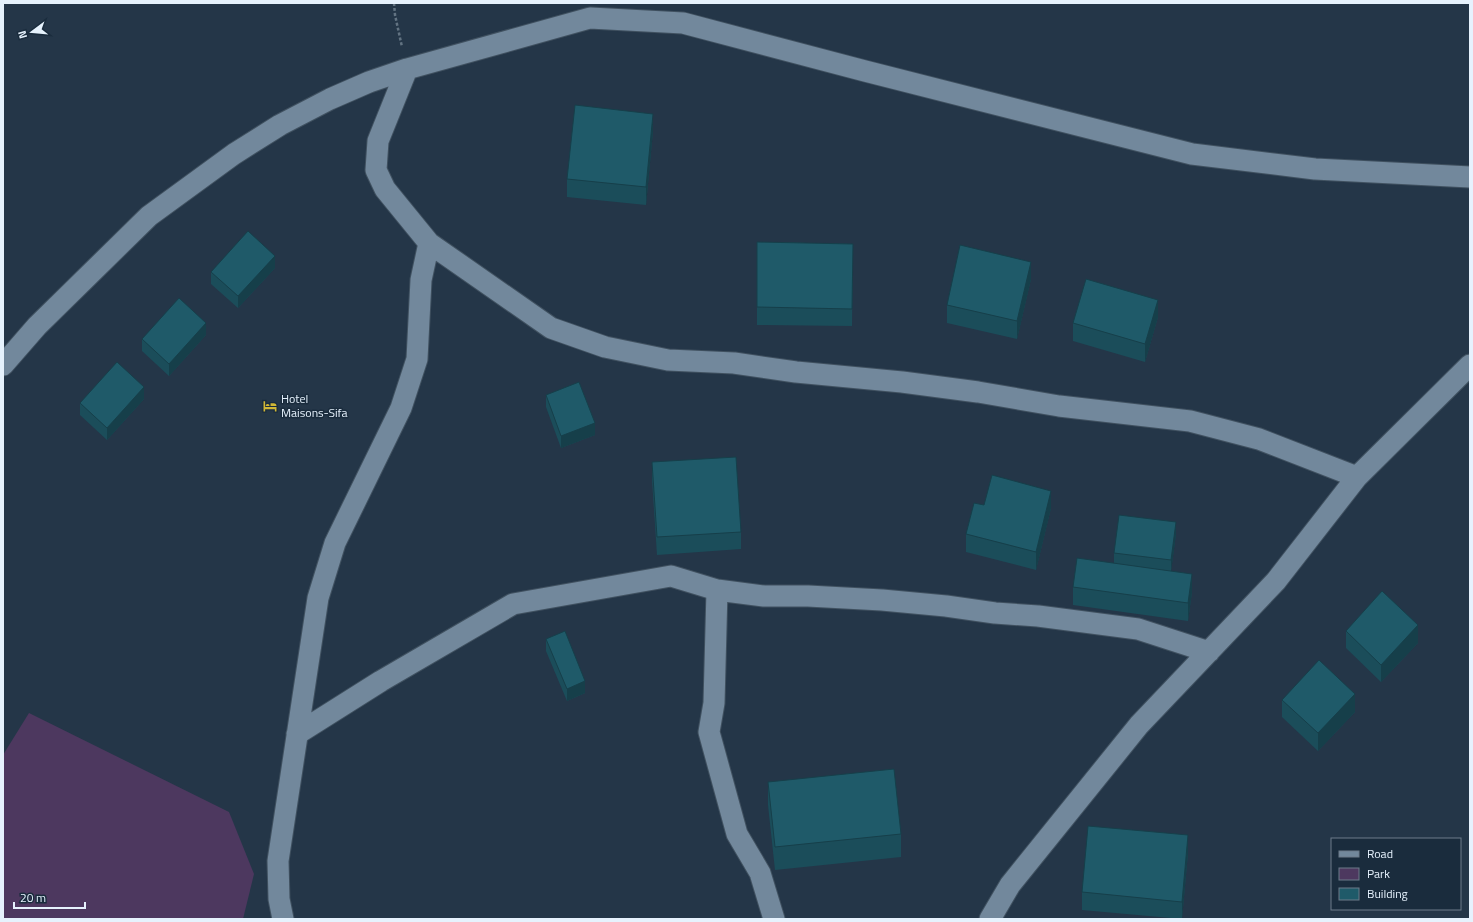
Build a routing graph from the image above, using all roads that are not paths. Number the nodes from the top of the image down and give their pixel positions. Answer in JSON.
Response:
{"nodes":[{"id":1,"x":407,"y":69,"type":"junction"},
{"id":2,"x":1470,"y":177,"type":"edge"},
{"id":3,"x":428,"y":244,"type":"junction"},
{"id":4,"x":3,"y":365,"type":"edge"},
{"id":5,"x":1470,"y":365,"type":"edge"},
{"id":6,"x":1357,"y":477,"type":"junction"},
{"id":7,"x":717,"y":590,"type":"junction"},
{"id":8,"x":1209,"y":652,"type":"junction"},
{"id":9,"x":297,"y":734,"type":"junction"},
{"id":10,"x":283,"y":919,"type":"edge"},
{"id":11,"x":774,"y":919,"type":"edge"},
{"id":12,"x":990,"y":919,"type":"edge"}],
"edges":[{"from":1,"to":2,"type":"street"},
{"from":1,"to":3,"type":"street"},
{"from":1,"to":4,"type":"street"},
{"from":3,"to":6,"type":"street"},
{"from":3,"to":9,"type":"street"},
{"from":5,"to":6,"type":"street"},
{"from":6,"to":8,"type":"street"},
{"from":7,"to":8,"type":"street"},
{"from":7,"to":9,"type":"street"},
{"from":7,"to":11,"type":"street"},
{"from":8,"to":12,"type":"street"},
{"from":9,"to":10,"type":"street"}]}
